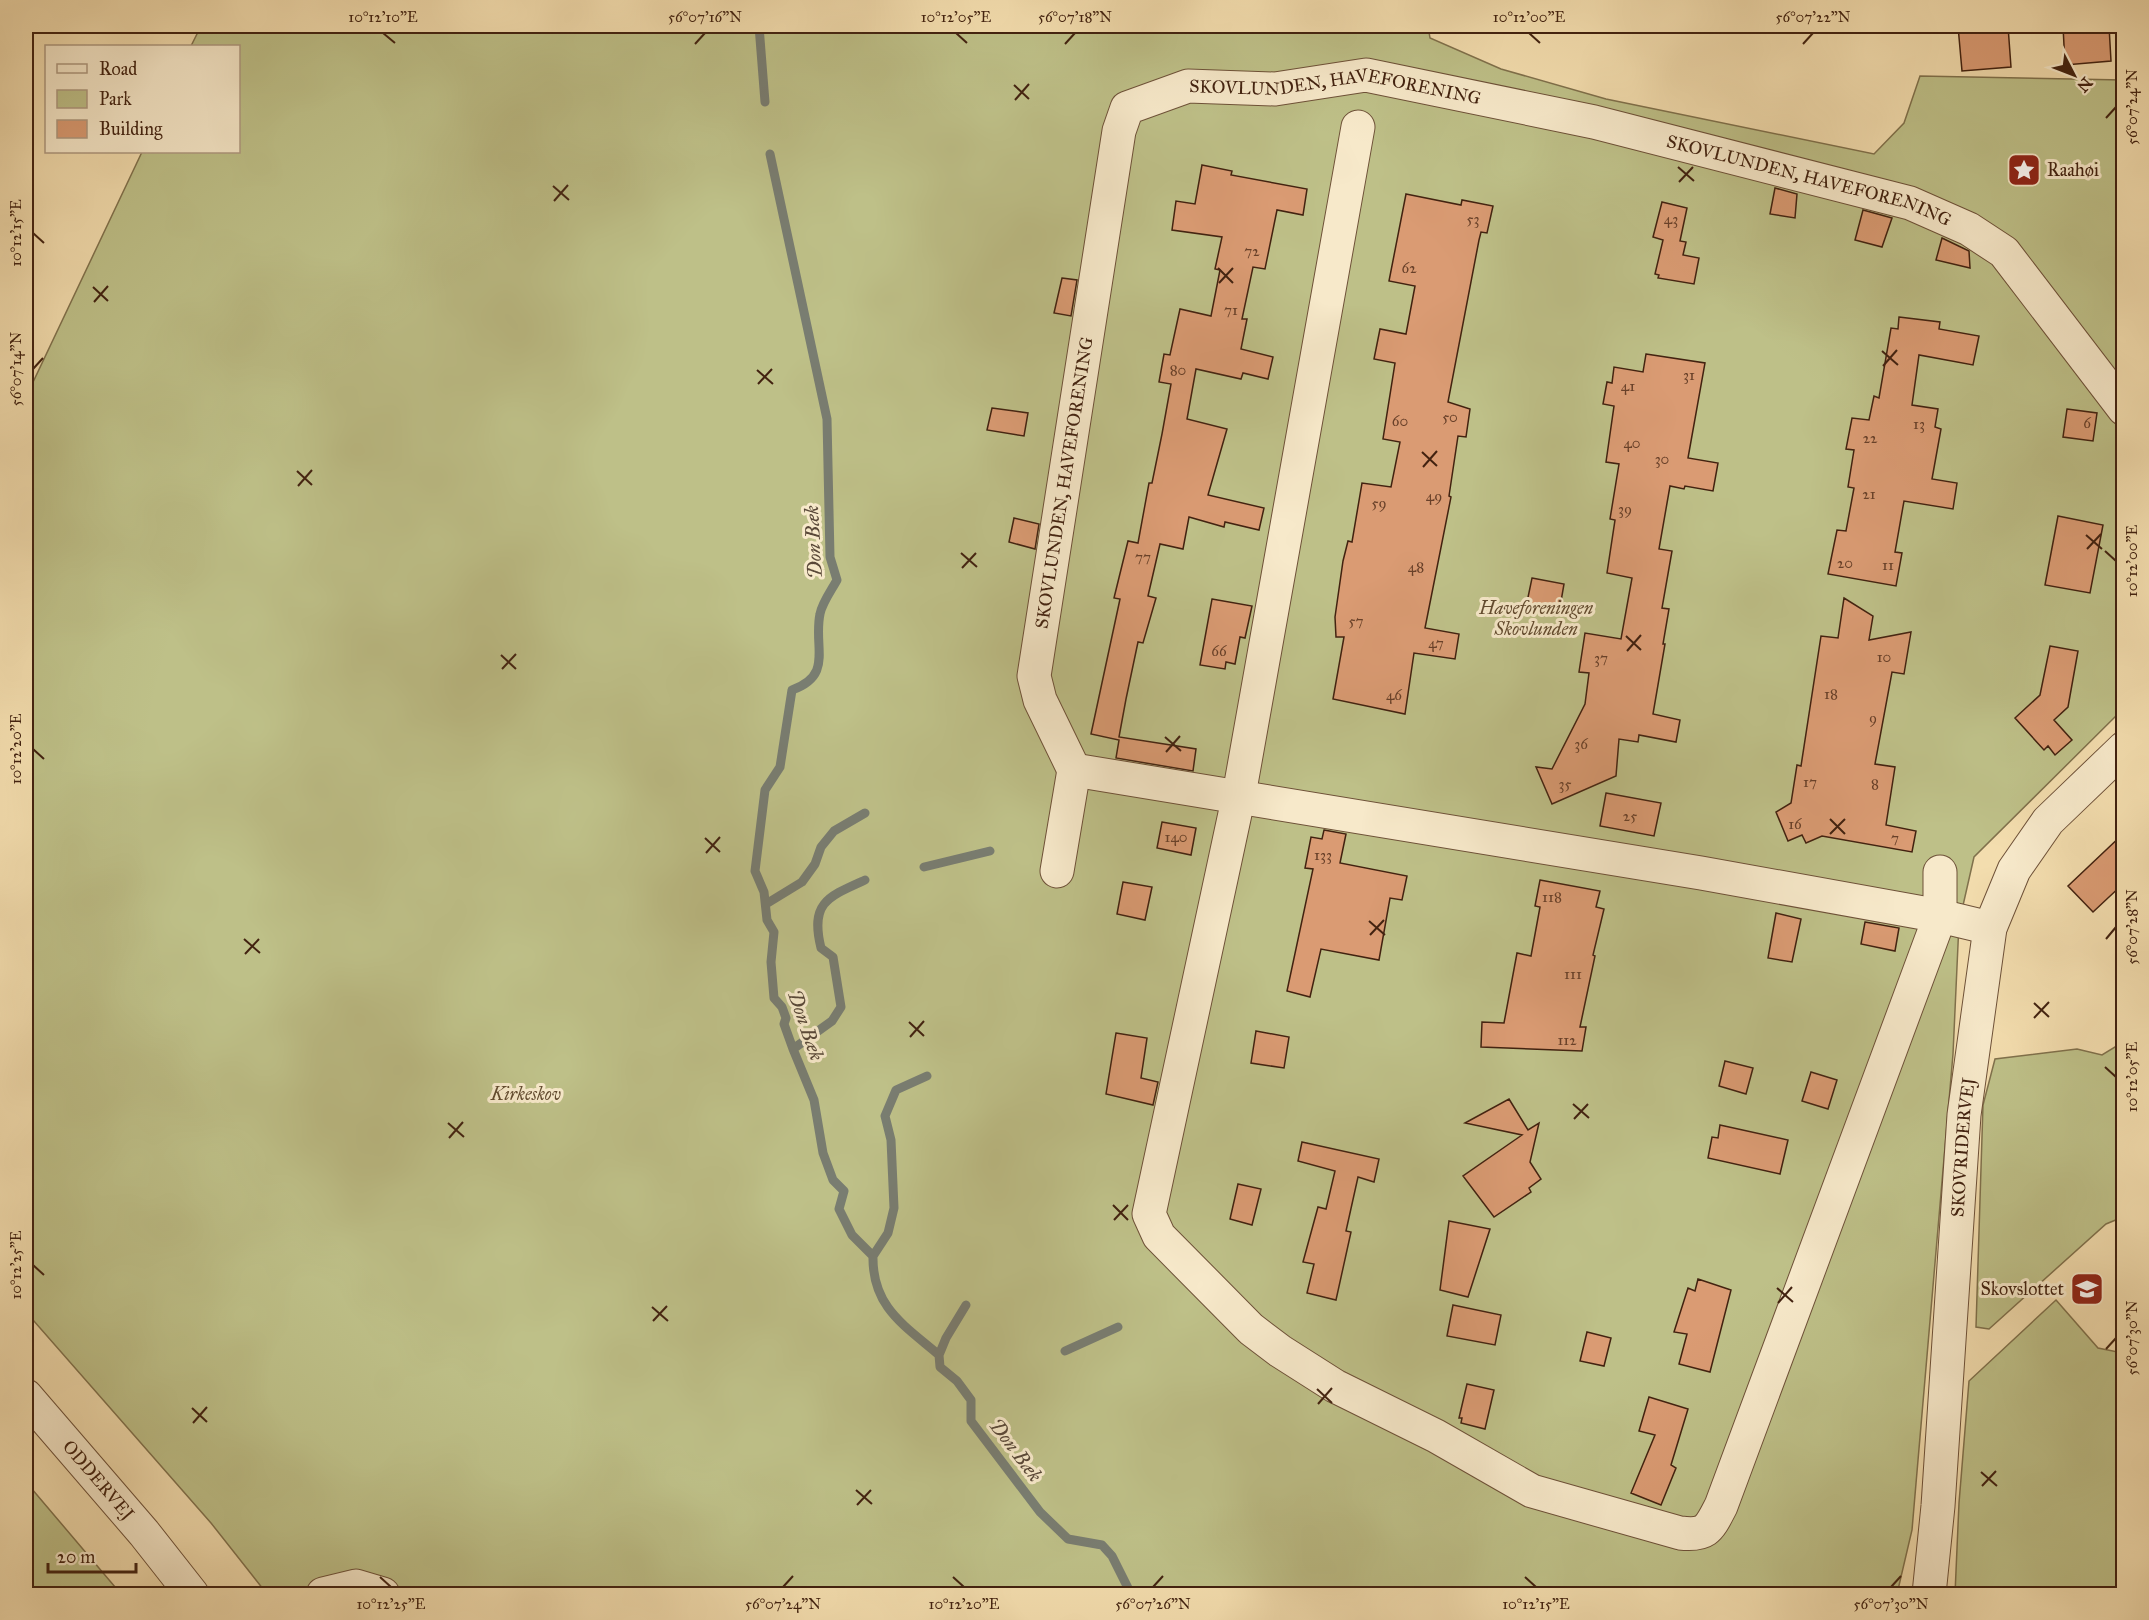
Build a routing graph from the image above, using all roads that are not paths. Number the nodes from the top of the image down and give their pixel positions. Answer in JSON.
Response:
{"nodes":[{"id":1,"x":1358,"y":127,"type":"dead end"},
{"id":2,"x":2124,"y":409,"type":"edge"},
{"id":3,"x":2124,"y":748,"type":"edge"},
{"id":4,"x":1074,"y":770,"type":"junction"},
{"id":5,"x":1239,"y":795,"type":"junction"},
{"id":6,"x":1057,"y":871,"type":"dead end"},
{"id":7,"x":1940,"y":872,"type":"dead end"},
{"id":8,"x":1940,"y":916,"type":"junction"},
{"id":9,"x":1990,"y":928,"type":"junction"},
{"id":10,"x":26,"y":1396,"type":"edge"},
{"id":11,"x":192,"y":1594,"type":"edge"},
{"id":12,"x":323,"y":1594,"type":"edge"},
{"id":13,"x":383,"y":1594,"type":"edge"},
{"id":14,"x":1929,"y":1594,"type":"edge"}],
"edges":[{"from":1,"to":5,"type":"street"},
{"from":2,"to":4,"type":"street","name":"SKOVLUNDEN, HAVEFORENING"},
{"from":3,"to":9,"type":"street","name":"SKOVRIDERVEJ"},
{"from":4,"to":5,"type":"street"},
{"from":4,"to":6,"type":"street"},
{"from":5,"to":8,"type":"street"},
{"from":5,"to":8,"type":"street"},
{"from":7,"to":8,"type":"street"},
{"from":8,"to":9,"type":"street"},
{"from":9,"to":14,"type":"street","name":"SKOVRIDERVEJ"},
{"from":10,"to":11,"type":"street","name":"ODDERVEJ"},
{"from":12,"to":13,"type":"street"}]}
